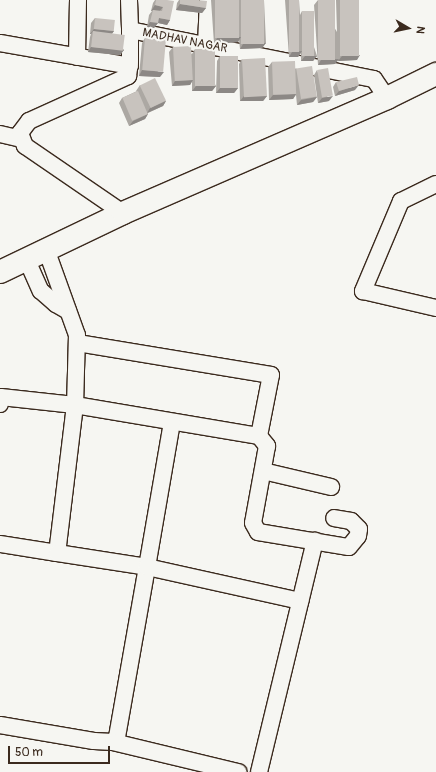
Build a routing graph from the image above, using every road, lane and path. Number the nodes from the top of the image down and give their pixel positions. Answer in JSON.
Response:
{"nodes":[{"id":1,"x":78,"y":0,"type":"edge"},
{"id":2,"x":129,"y":0,"type":"edge"},
{"id":3,"x":208,"y":0,"type":"edge"},
{"id":4,"x":130,"y":30,"type":"junction"},
{"id":5,"x":0,"y":43,"type":"edge"},
{"id":6,"x":206,"y":44,"type":"junction"},
{"id":7,"x":77,"y":57,"type":"junction"},
{"id":8,"x":130,"y":66,"type":"junction"},
{"id":9,"x":436,"y":74,"type":"edge"},
{"id":10,"x":387,"y":98,"type":"junction"},
{"id":11,"x":0,"y":134,"type":"edge"},
{"id":12,"x":21,"y":139,"type":"junction"},
{"id":13,"x":436,"y":184,"type":"edge"},
{"id":14,"x":123,"y":213,"type":"junction"},
{"id":15,"x":46,"y":249,"type":"junction"},
{"id":16,"x":26,"y":258,"type":"junction"},
{"id":17,"x":0,"y":272,"type":"edge"},
{"id":18,"x":436,"y":308,"type":"edge"},
{"id":19,"x":68,"y":311,"type":"junction"},
{"id":20,"x":78,"y":343,"type":"junction"},
{"id":21,"x":0,"y":404,"type":"edge"},
{"id":22,"x":75,"y":405,"type":"junction"},
{"id":23,"x":172,"y":422,"type":"junction"},
{"id":24,"x":259,"y":436,"type":"junction"},
{"id":25,"x":263,"y":472,"type":"junction"},
{"id":26,"x":331,"y":487,"type":"dead end"},
{"id":27,"x":334,"y":518,"type":"dead end"},
{"id":28,"x":315,"y":541,"type":"junction"},
{"id":29,"x":0,"y":544,"type":"edge"},
{"id":30,"x":57,"y":553,"type":"junction"},
{"id":31,"x":147,"y":567,"type":"junction"},
{"id":32,"x":300,"y":601,"type":"junction"},
{"id":33,"x":0,"y":725,"type":"edge"},
{"id":34,"x":113,"y":742,"type":"junction"},
{"id":35,"x":238,"y":772,"type":"edge"},
{"id":36,"x":259,"y":772,"type":"edge"}],
"edges":[{"from":1,"to":7,"type":"street"},
{"from":2,"to":4,"type":"street"},
{"from":3,"to":6,"type":"street"},
{"from":4,"to":6,"type":"street","name":"MADHAV NAGAR"},
{"from":4,"to":8,"type":"street","name":"MADHAV NAGAR"},
{"from":5,"to":7,"type":"street"},
{"from":6,"to":10,"type":"street","name":"MADHAV NAGAR"},
{"from":7,"to":8,"type":"street"},
{"from":8,"to":12,"type":"street"},
{"from":9,"to":10,"type":"main road"},
{"from":10,"to":14,"type":"main road"},
{"from":11,"to":12,"type":"street"},
{"from":12,"to":14,"type":"street"},
{"from":13,"to":18,"type":"street"},
{"from":14,"to":15,"type":"main road"},
{"from":15,"to":16,"type":"main road"},
{"from":15,"to":19,"type":"street"},
{"from":16,"to":17,"type":"main road"},
{"from":16,"to":19,"type":"street"},
{"from":19,"to":20,"type":"street"},
{"from":20,"to":22,"type":"street"},
{"from":20,"to":24,"type":"street"},
{"from":21,"to":22,"type":"street"},
{"from":22,"to":23,"type":"street"},
{"from":22,"to":30,"type":"street"},
{"from":23,"to":24,"type":"street"},
{"from":23,"to":31,"type":"street"},
{"from":24,"to":25,"type":"street"},
{"from":25,"to":26,"type":"street"},
{"from":25,"to":28,"type":"street"},
{"from":27,"to":28,"type":"street"},
{"from":28,"to":32,"type":"street"},
{"from":29,"to":30,"type":"street"},
{"from":30,"to":31,"type":"street"},
{"from":31,"to":32,"type":"street"},
{"from":31,"to":34,"type":"street"},
{"from":32,"to":36,"type":"street"},
{"from":33,"to":34,"type":"street"},
{"from":34,"to":35,"type":"street"}]}
